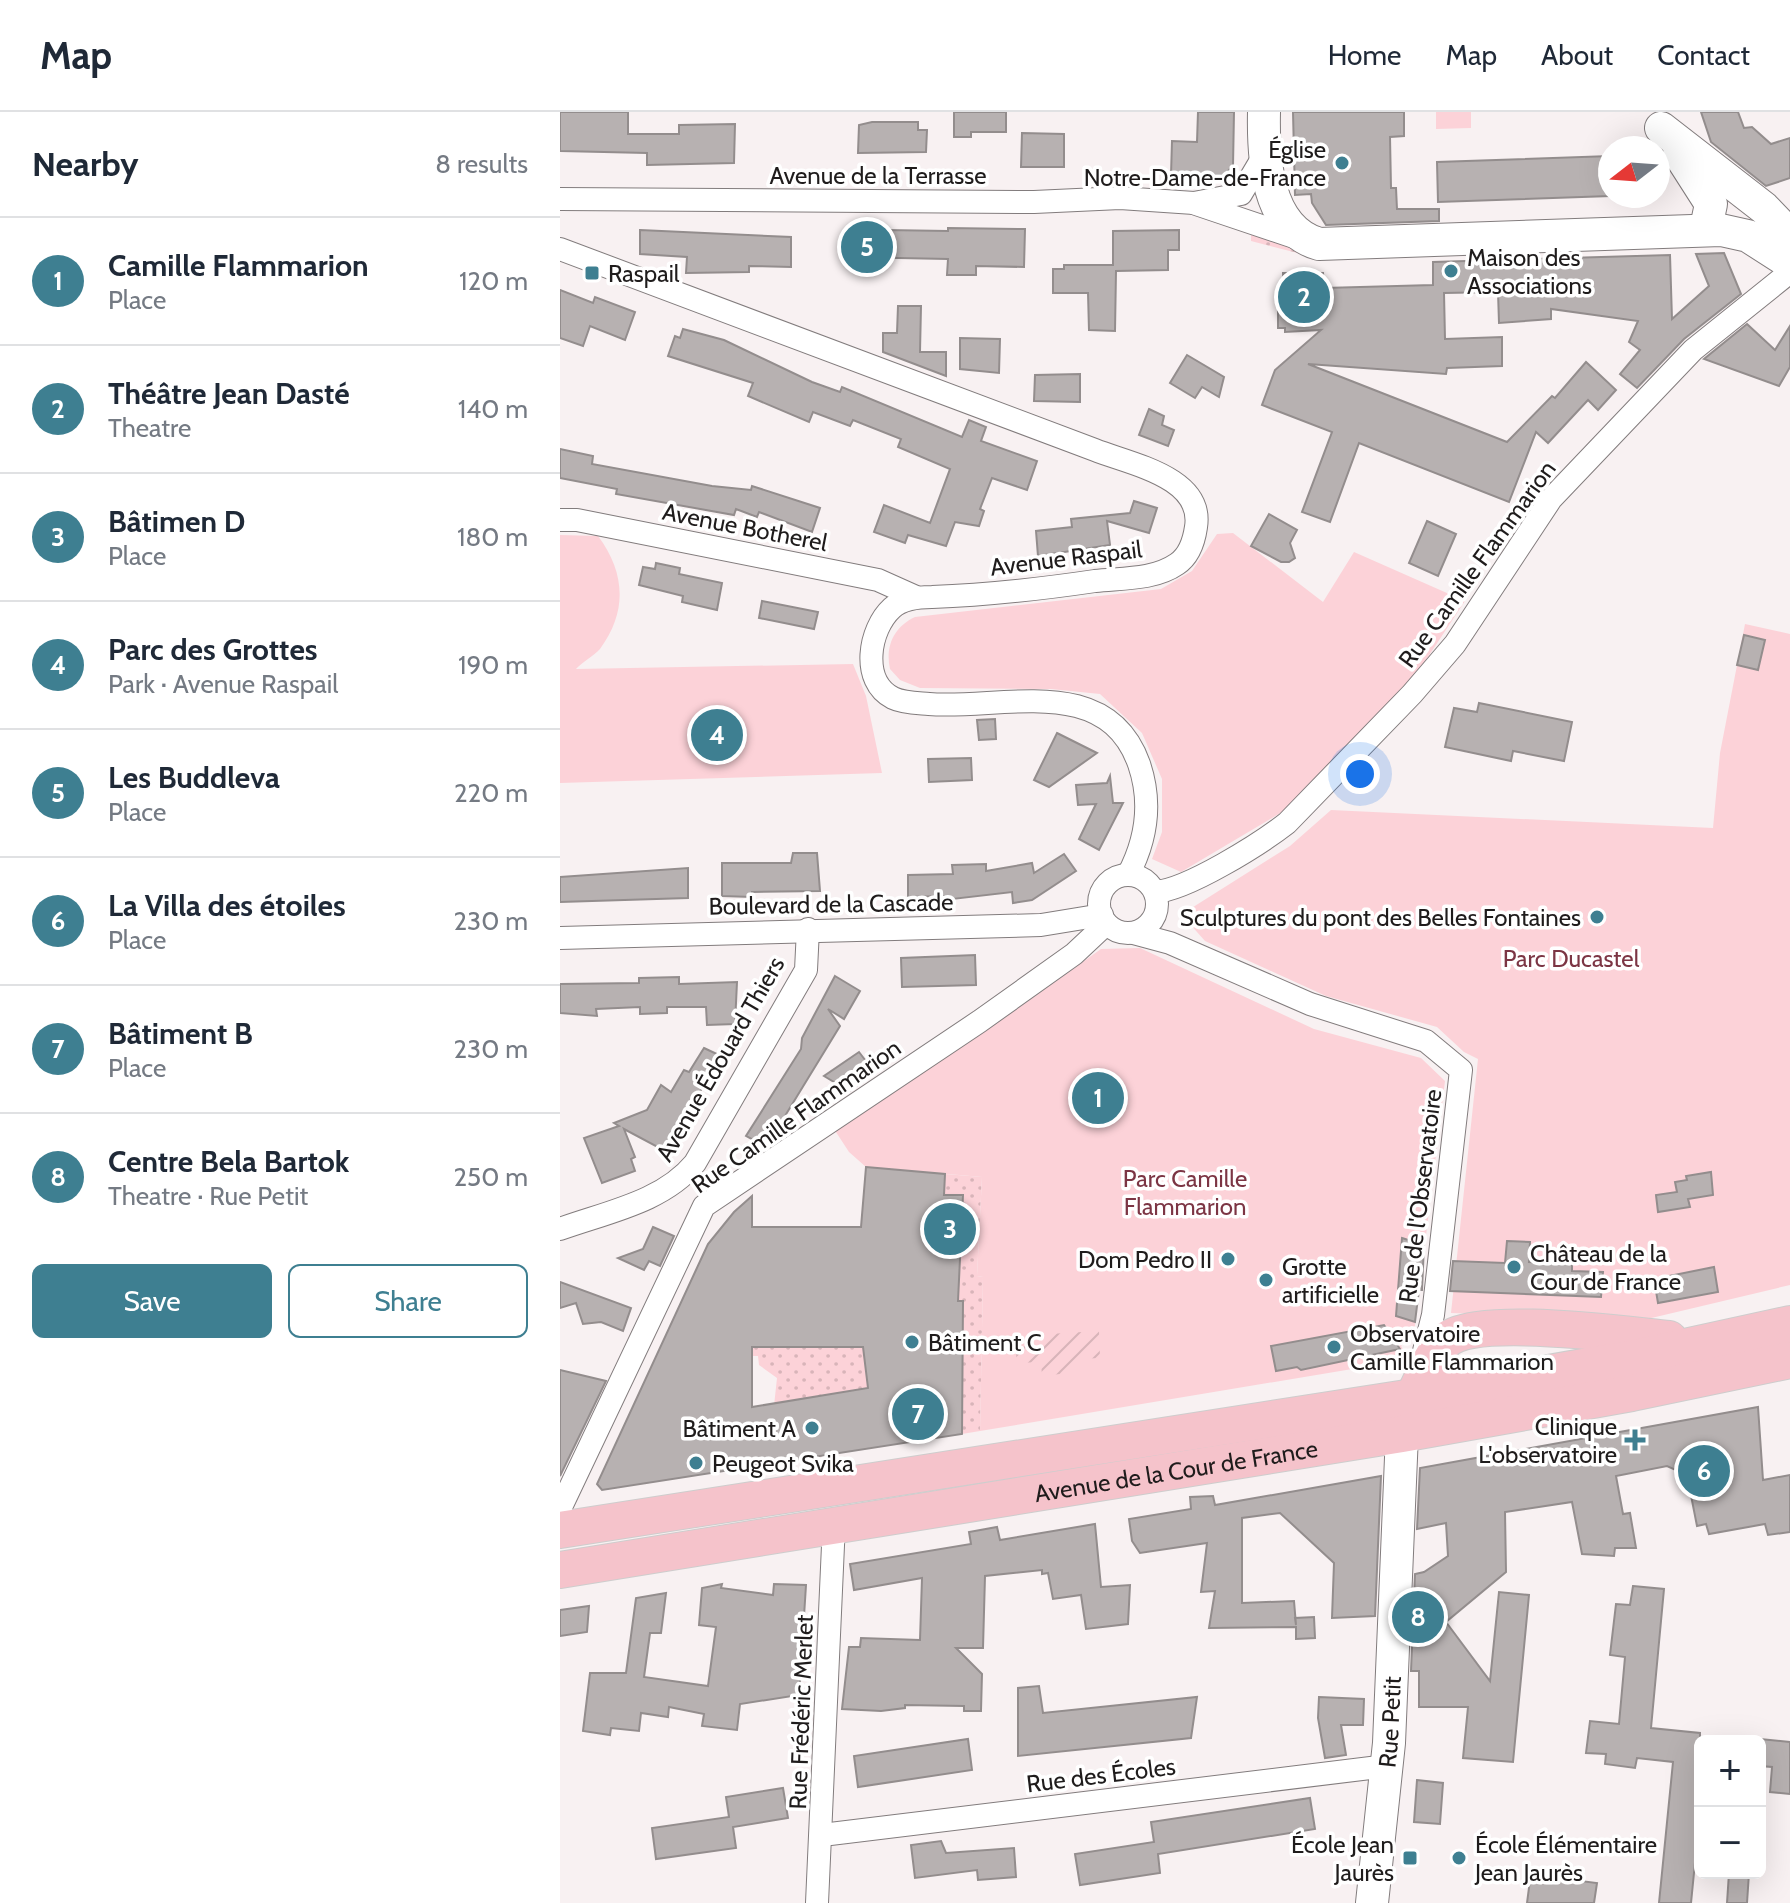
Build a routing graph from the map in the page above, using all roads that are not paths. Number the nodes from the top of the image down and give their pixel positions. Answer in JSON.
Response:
{"nodes":[{"id":1,"x":1264,"y":112,"type":"edge"},
{"id":2,"x":1655,"y":120,"type":"edge"},
{"id":3,"x":1263,"y":157,"type":"junction"},
{"id":4,"x":1702,"y":171,"type":"junction"},
{"id":5,"x":560,"y":199,"type":"edge"},
{"id":6,"x":1194,"y":203,"type":"junction"},
{"id":7,"x":1701,"y":230,"type":"junction"},
{"id":8,"x":1790,"y":235,"type":"edge"},
{"id":9,"x":1304,"y":240,"type":"junction"},
{"id":10,"x":560,"y":249,"type":"edge"},
{"id":11,"x":1790,"y":263,"type":"edge"},
{"id":12,"x":1790,"y":272,"type":"edge"},
{"id":13,"x":560,"y":520,"type":"edge"},
{"id":14,"x":916,"y":597,"type":"junction"},
{"id":15,"x":1128,"y":875,"type":"junction"},
{"id":16,"x":1155,"y":892,"type":"junction"},
{"id":17,"x":1104,"y":919,"type":"junction"},
{"id":18,"x":1053,"y":924,"type":"junction"},
{"id":19,"x":808,"y":929,"type":"junction"},
{"id":20,"x":1133,"y":933,"type":"junction"},
{"id":21,"x":560,"y":938,"type":"edge"},
{"id":22,"x":1074,"y":954,"type":"junction"},
{"id":23,"x":681,"y":1180,"type":"junction"},
{"id":24,"x":704,"y":1206,"type":"junction"},
{"id":25,"x":560,"y":1229,"type":"edge"},
{"id":26,"x":1790,"y":1324,"type":"edge"},
{"id":27,"x":1710,"y":1342,"type":"junction"},
{"id":28,"x":1790,"y":1360,"type":"edge"},
{"id":29,"x":1413,"y":1397,"type":"junction"},
{"id":30,"x":1402,"y":1434,"type":"junction"},
{"id":31,"x":560,"y":1509,"type":"edge"},
{"id":32,"x":834,"y":1523,"type":"junction"},
{"id":33,"x":560,"y":1530,"type":"edge"},
{"id":34,"x":560,"y":1570,"type":"edge"},
{"id":35,"x":1387,"y":1766,"type":"junction"},
{"id":36,"x":822,"y":1835,"type":"junction"},
{"id":37,"x":817,"y":1903,"type":"edge"},
{"id":38,"x":1372,"y":1903,"type":"edge"}],
"edges":[{"from":1,"to":3,"type":"street"},
{"from":2,"to":4,"type":"street"},
{"from":3,"to":6,"type":"street","name":"Avenue de la Terrasse"},
{"from":3,"to":9,"type":"street"},
{"from":4,"to":7,"type":"street"},
{"from":4,"to":8,"type":"street"},
{"from":5,"to":6,"type":"street","name":"Avenue de la Terrasse"},
{"from":6,"to":9,"type":"street","name":"Avenue de la Terrasse"},
{"from":7,"to":9,"type":"street"},
{"from":7,"to":11,"type":"street"},
{"from":10,"to":14,"type":"street","name":"Avenue Raspail"},
{"from":12,"to":16,"type":"street","name":"Rue Camille Flammarion"},
{"from":13,"to":14,"type":"street","name":"Avenue Botherel"},
{"from":14,"to":15,"type":"street"},
{"from":15,"to":16,"type":"street"},
{"from":15,"to":17,"type":"street"},
{"from":16,"to":20,"type":"street"},
{"from":17,"to":18,"type":"street","name":"Boulevard de la Cascade"},
{"from":17,"to":20,"type":"street"},
{"from":17,"to":22,"type":"street","name":"Rue Camille Flammarion"},
{"from":18,"to":19,"type":"street","name":"Boulevard de la Cascade"},
{"from":18,"to":22,"type":"street"},
{"from":19,"to":21,"type":"street","name":"Boulevard de la Cascade"},
{"from":19,"to":23,"type":"street","name":"Avenue Édouard Thiers"},
{"from":20,"to":29,"type":"street","name":"Rue de l'Observatoire"},
{"from":22,"to":24,"type":"street","name":"Rue Camille Flammarion"},
{"from":23,"to":24,"type":"street"},
{"from":23,"to":25,"type":"street","name":"Avenue Édouard Thiers"},
{"from":24,"to":31,"type":"street","name":"Rue Camille Flammarion"},
{"from":26,"to":27,"type":"main road","name":"Avenue de la Cour de France"},
{"from":27,"to":29,"type":"main road","name":"Avenue de la Cour de France"},
{"from":27,"to":29,"type":"main road"},
{"from":28,"to":30,"type":"main road","name":"Avenue de la Cour de France"},
{"from":29,"to":30,"type":"street","name":"Rue Petit"},
{"from":29,"to":33,"type":"main road","name":"Avenue de la Cour de France"},
{"from":30,"to":32,"type":"main road","name":"Avenue de la Cour de France"},
{"from":30,"to":35,"type":"street","name":"Rue Petit"},
{"from":32,"to":34,"type":"main road","name":"Avenue de la Cour de France"},
{"from":32,"to":36,"type":"street","name":"Rue Frédéric Merlet"},
{"from":35,"to":36,"type":"street","name":"Rue des Écoles"},
{"from":35,"to":38,"type":"street","name":"Rue Petit"},
{"from":36,"to":37,"type":"street","name":"Rue Frédéric Merlet"}]}
